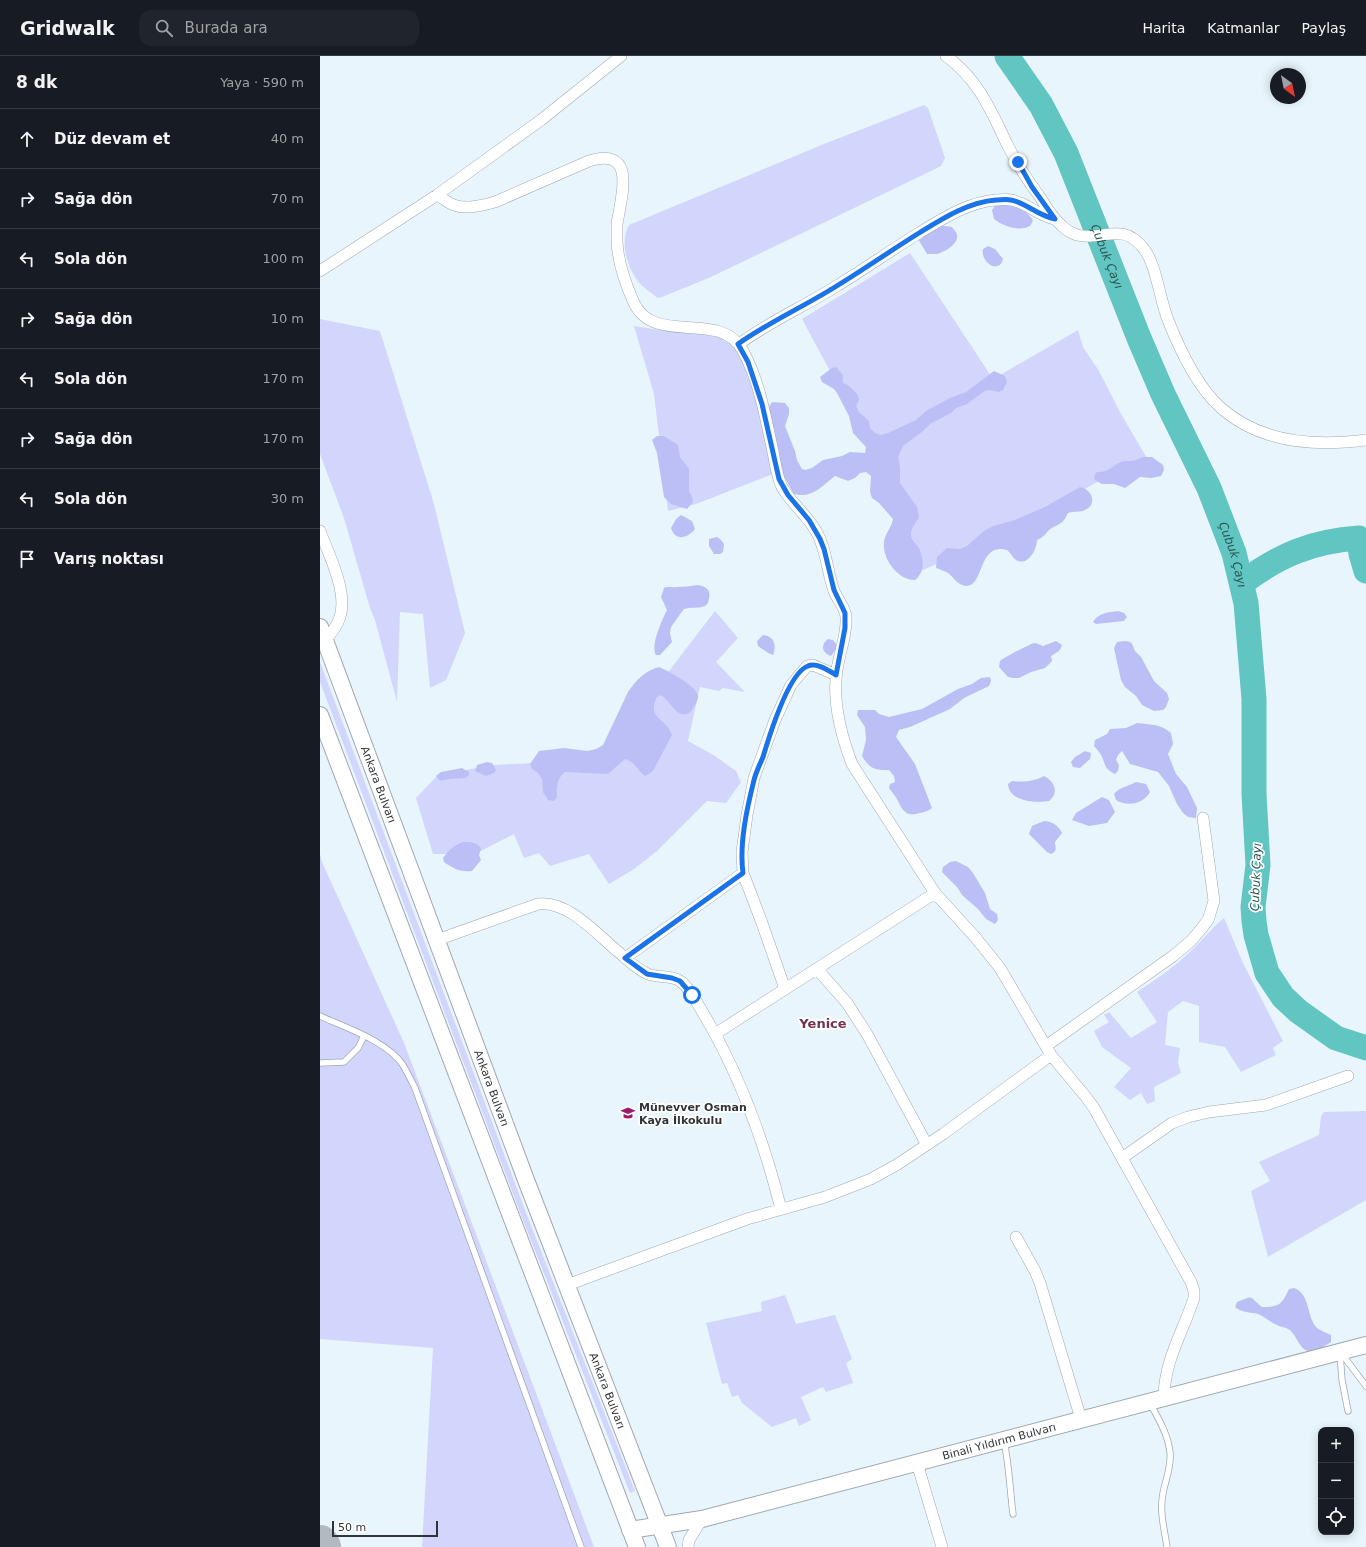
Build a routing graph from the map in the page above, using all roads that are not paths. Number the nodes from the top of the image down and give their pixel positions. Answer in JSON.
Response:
{"nodes":[{"id":1,"x":621,"y":56,"type":"edge"},
{"id":2,"x":946,"y":56,"type":"edge"},
{"id":3,"x":437,"y":195,"type":"junction"},
{"id":4,"x":1055,"y":219,"type":"junction"},
{"id":5,"x":320,"y":271,"type":"edge"},
{"id":6,"x":738,"y":344,"type":"junction"},
{"id":7,"x":1364,"y":440,"type":"edge"},
{"id":8,"x":320,"y":531,"type":"edge"},
{"id":9,"x":322,"y":634,"type":"edge"},
{"id":10,"x":836,"y":675,"type":"junction"},
{"id":11,"x":320,"y":715,"type":"edge"},
{"id":12,"x":1203,"y":818,"type":"dead end"},
{"id":13,"x":743,"y":873,"type":"junction"},
{"id":14,"x":935,"y":893,"type":"junction"},
{"id":15,"x":437,"y":940,"type":"junction"},
{"id":16,"x":625,"y":958,"type":"junction"},
{"id":17,"x":817,"y":969,"type":"junction"},
{"id":18,"x":785,"y":990,"type":"junction"},
{"id":19,"x":320,"y":1016,"type":"edge"},
{"id":20,"x":715,"y":1034,"type":"junction"},
{"id":21,"x":364,"y":1036,"type":"junction"},
{"id":22,"x":1048,"y":1050,"type":"junction"},
{"id":23,"x":320,"y":1063,"type":"edge"},
{"id":24,"x":1348,"y":1076,"type":"dead end"},
{"id":25,"x":927,"y":1145,"type":"junction"},
{"id":26,"x":1122,"y":1158,"type":"junction"},
{"id":27,"x":781,"y":1209,"type":"junction"},
{"id":28,"x":1016,"y":1236,"type":"dead end"},
{"id":29,"x":567,"y":1285,"type":"junction"},
{"id":30,"x":1366,"y":1345,"type":"edge"},
{"id":31,"x":1340,"y":1352,"type":"junction"},
{"id":32,"x":1366,"y":1386,"type":"edge"},
{"id":33,"x":1157,"y":1399,"type":"junction"},
{"id":34,"x":1348,"y":1411,"type":"dead end"},
{"id":35,"x":1081,"y":1419,"type":"junction"},
{"id":36,"x":1004,"y":1440,"type":"junction"},
{"id":37,"x":916,"y":1463,"type":"junction"},
{"id":38,"x":1013,"y":1514,"type":"dead end"},
{"id":39,"x":702,"y":1519,"type":"junction"},
{"id":40,"x":660,"y":1525,"type":"junction"},
{"id":41,"x":630,"y":1530,"type":"junction"},
{"id":42,"x":581,"y":1547,"type":"edge"},
{"id":43,"x":636,"y":1547,"type":"edge"},
{"id":44,"x":668,"y":1547,"type":"edge"},
{"id":45,"x":688,"y":1547,"type":"edge"},
{"id":46,"x":942,"y":1547,"type":"edge"},
{"id":47,"x":1167,"y":1547,"type":"edge"}],
"edges":[{"from":1,"to":3,"type":"street"},
{"from":2,"to":4,"type":"street"},
{"from":3,"to":5,"type":"street"},
{"from":3,"to":6,"type":"street"},
{"from":4,"to":6,"type":"street"},
{"from":4,"to":7,"type":"street"},
{"from":6,"to":10,"type":"street"},
{"from":8,"to":9,"type":"street"},
{"from":9,"to":15,"type":"main road","name":"Ankara Bulvarı"},
{"from":10,"to":13,"type":"street"},
{"from":10,"to":14,"type":"street"},
{"from":11,"to":41,"type":"main road"},
{"from":12,"to":22,"type":"street"},
{"from":13,"to":16,"type":"street"},
{"from":13,"to":18,"type":"street"},
{"from":14,"to":17,"type":"street"},
{"from":14,"to":22,"type":"street"},
{"from":15,"to":16,"type":"street"},
{"from":15,"to":29,"type":"main road","name":"Ankara Bulvarı"},
{"from":16,"to":20,"type":"street"},
{"from":17,"to":18,"type":"street"},
{"from":17,"to":25,"type":"street"},
{"from":18,"to":20,"type":"street"},
{"from":19,"to":21,"type":"lane"},
{"from":20,"to":27,"type":"street"},
{"from":21,"to":23,"type":"lane"},
{"from":21,"to":42,"type":"lane"},
{"from":22,"to":25,"type":"street"},
{"from":22,"to":26,"type":"street"},
{"from":24,"to":26,"type":"street"},
{"from":25,"to":27,"type":"street"},
{"from":26,"to":33,"type":"street"},
{"from":27,"to":29,"type":"street"},
{"from":28,"to":35,"type":"street"},
{"from":29,"to":40,"type":"main road","name":"Ankara Bulvarı"},
{"from":30,"to":31,"type":"main road","name":"Binali Yıldırım Bulvarı"},
{"from":31,"to":32,"type":"lane"},
{"from":31,"to":33,"type":"main road","name":"Binali Yıldırım Bulvarı"},
{"from":31,"to":34,"type":"lane"},
{"from":33,"to":35,"type":"main road","name":"Binali Yıldırım Bulvarı"},
{"from":33,"to":47,"type":"lane"},
{"from":35,"to":36,"type":"main road","name":"Binali Yıldırım Bulvarı"},
{"from":36,"to":37,"type":"main road","name":"Binali Yıldırım Bulvarı"},
{"from":36,"to":38,"type":"lane"},
{"from":37,"to":39,"type":"main road","name":"Binali Yıldırım Bulvarı"},
{"from":37,"to":46,"type":"street"},
{"from":39,"to":40,"type":"main road","name":"Binali Yıldırım Bulvarı"},
{"from":39,"to":45,"type":"street"},
{"from":40,"to":41,"type":"main road","name":"Binali Yıldırım Bulvarı"},
{"from":40,"to":44,"type":"main road","name":"Ankara Bulvarı"},
{"from":41,"to":43,"type":"main road"}]}
